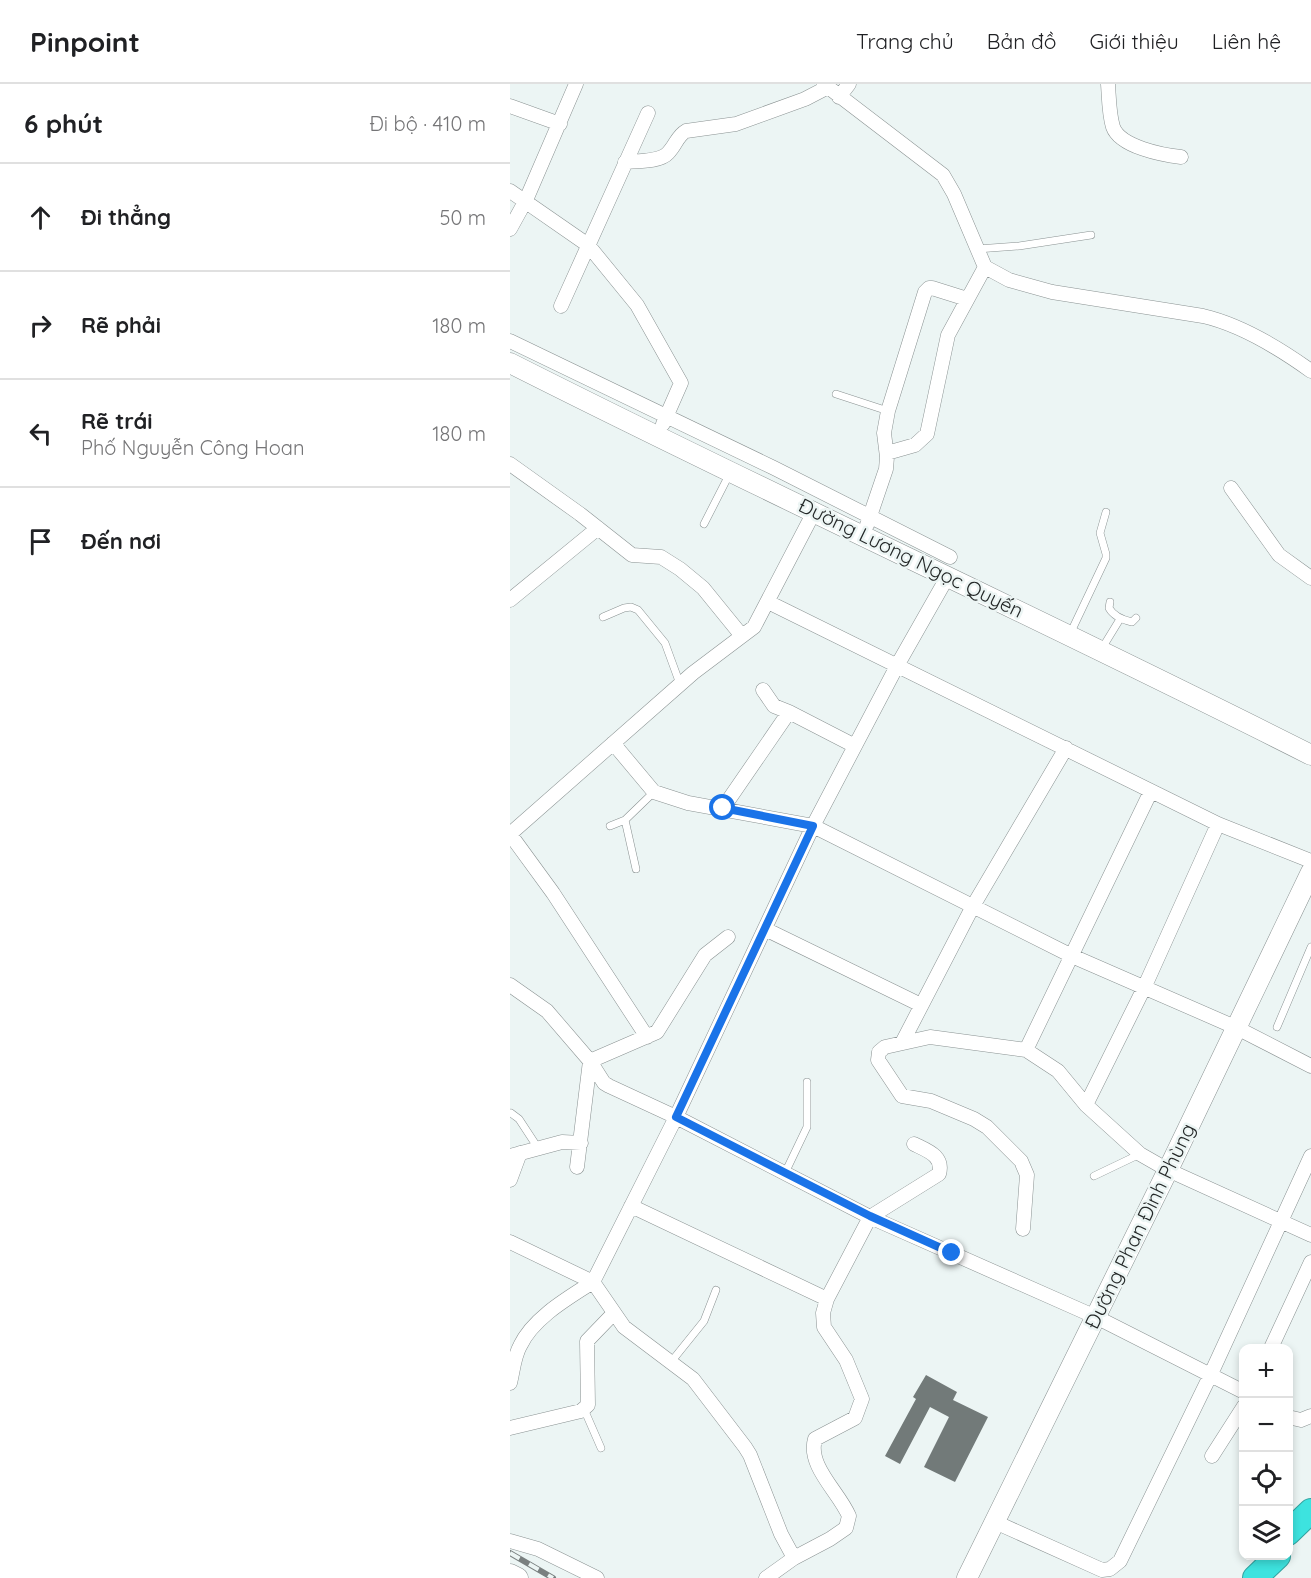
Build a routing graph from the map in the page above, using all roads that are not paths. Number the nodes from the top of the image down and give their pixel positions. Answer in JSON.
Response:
{"nodes":[{"id":1,"x":576,"y":84,"type":"edge"},
{"id":2,"x":849,"y":84,"type":"edge"},
{"id":3,"x":1108,"y":84,"type":"edge"},
{"id":4,"x":826,"y":86,"type":"edge"},
{"id":5,"x":839,"y":97,"type":"junction"},
{"id":6,"x":510,"y":106,"type":"edge"},
{"id":7,"x":648,"y":113,"type":"dead end"},
{"id":8,"x":560,"y":124,"type":"junction"},
{"id":9,"x":1181,"y":157,"type":"dead end"},
{"id":10,"x":626,"y":162,"type":"junction"},
{"id":11,"x":510,"y":191,"type":"edge"},
{"id":12,"x":526,"y":200,"type":"junction"},
{"id":13,"x":510,"y":229,"type":"edge"},
{"id":14,"x":1091,"y":235,"type":"dead end"},
{"id":15,"x":588,"y":245,"type":"junction"},
{"id":16,"x":978,"y":249,"type":"junction"},
{"id":17,"x":985,"y":267,"type":"junction"},
{"id":18,"x":967,"y":299,"type":"junction"},
{"id":19,"x":561,"y":306,"type":"dead end"},
{"id":20,"x":510,"y":341,"type":"edge"},
{"id":21,"x":510,"y":363,"type":"edge"},
{"id":22,"x":1311,"y":371,"type":"edge"},
{"id":23,"x":836,"y":394,"type":"dead end"},
{"id":24,"x":888,"y":411,"type":"junction"},
{"id":25,"x":666,"y":417,"type":"junction"},
{"id":26,"x":657,"y":437,"type":"junction"},
{"id":27,"x":887,"y":453,"type":"junction"},
{"id":28,"x":510,"y":464,"type":"edge"},
{"id":29,"x":730,"y":472,"type":"junction"},
{"id":30,"x":1231,"y":488,"type":"dead end"},
{"id":31,"x":814,"y":512,"type":"junction"},
{"id":32,"x":1106,"y":512,"type":"dead end"},
{"id":33,"x":704,"y":524,"type":"dead end"},
{"id":34,"x":867,"y":526,"type":"junction"},
{"id":35,"x":598,"y":528,"type":"junction"},
{"id":36,"x":949,"y":567,"type":"junction"},
{"id":37,"x":1311,"y":578,"type":"edge"},
{"id":38,"x":512,"y":595,"type":"edge"},
{"id":39,"x":768,"y":602,"type":"junction"},
{"id":40,"x":1110,"y":602,"type":"dead end"},
{"id":41,"x":603,"y":617,"type":"dead end"},
{"id":42,"x":1136,"y":618,"type":"dead end"},
{"id":43,"x":1120,"y":619,"type":"junction"},
{"id":44,"x":1070,"y":634,"type":"junction"},
{"id":45,"x":742,"y":636,"type":"junction"},
{"id":46,"x":1101,"y":650,"type":"junction"},
{"id":47,"x":898,"y":664,"type":"junction"},
{"id":48,"x":680,"y":684,"type":"junction"},
{"id":49,"x":764,"y":690,"type":"dead end"},
{"id":50,"x":789,"y":712,"type":"junction"},
{"id":51,"x":613,"y":743,"type":"junction"},
{"id":52,"x":855,"y":746,"type":"junction"},
{"id":53,"x":1066,"y":748,"type":"junction"},
{"id":54,"x":1311,"y":755,"type":"edge"},
{"id":55,"x":1151,"y":791,"type":"junction"},
{"id":56,"x":654,"y":792,"type":"junction"},
{"id":57,"x":723,"y":808,"type":"junction"},
{"id":58,"x":625,"y":820,"type":"junction"},
{"id":59,"x":1218,"y":824,"type":"junction"},
{"id":60,"x":610,"y":826,"type":"dead end"},
{"id":61,"x":813,"y":826,"type":"junction"},
{"id":62,"x":510,"y":834,"type":"edge"},
{"id":63,"x":1311,"y":861,"type":"edge"},
{"id":64,"x":636,"y":869,"type":"dead end"},
{"id":65,"x":1311,"y":872,"type":"edge"},
{"id":66,"x":973,"y":906,"type":"junction"},
{"id":67,"x":765,"y":929,"type":"junction"},
{"id":68,"x":728,"y":937,"type":"dead end"},
{"id":69,"x":1311,"y":947,"type":"edge"},
{"id":70,"x":1072,"y":956,"type":"junction"},
{"id":71,"x":510,"y":985,"type":"edge"},
{"id":72,"x":1144,"y":988,"type":"junction"},
{"id":73,"x":921,"y":1005,"type":"junction"},
{"id":74,"x":1235,"y":1027,"type":"junction"},
{"id":75,"x":1277,"y":1027,"type":"dead end"},
{"id":76,"x":647,"y":1037,"type":"junction"},
{"id":77,"x":902,"y":1043,"type":"junction"},
{"id":78,"x":1026,"y":1050,"type":"junction"},
{"id":79,"x":590,"y":1061,"type":"junction"},
{"id":80,"x":1311,"y":1066,"type":"edge"},
{"id":81,"x":807,"y":1082,"type":"dead end"},
{"id":82,"x":1086,"y":1105,"type":"junction"},
{"id":83,"x":511,"y":1113,"type":"edge"},
{"id":84,"x":676,"y":1117,"type":"junction"},
{"id":85,"x":581,"y":1143,"type":"junction"},
{"id":86,"x":914,"y":1144,"type":"dead end"},
{"id":87,"x":538,"y":1148,"type":"junction"},
{"id":88,"x":1140,"y":1154,"type":"junction"},
{"id":89,"x":515,"y":1155,"type":"edge"},
{"id":90,"x":1311,"y":1156,"type":"edge"},
{"id":91,"x":577,"y":1167,"type":"dead end"},
{"id":92,"x":1168,"y":1170,"type":"junction"},
{"id":93,"x":785,"y":1173,"type":"junction"},
{"id":94,"x":1094,"y":1176,"type":"dead end"},
{"id":95,"x":510,"y":1180,"type":"edge"},
{"id":96,"x":631,"y":1206,"type":"junction"},
{"id":97,"x":870,"y":1216,"type":"junction"},
{"id":98,"x":1280,"y":1221,"type":"junction"},
{"id":99,"x":1023,"y":1229,"type":"dead end"},
{"id":100,"x":1311,"y":1235,"type":"edge"},
{"id":101,"x":510,"y":1242,"type":"edge"},
{"id":102,"x":1311,"y":1262,"type":"edge"},
{"id":103,"x":593,"y":1282,"type":"junction"},
{"id":104,"x":716,"y":1290,"type":"dead end"},
{"id":105,"x":827,"y":1299,"type":"junction"},
{"id":106,"x":614,"y":1313,"type":"junction"},
{"id":107,"x":1096,"y":1317,"type":"junction"},
{"id":108,"x":1273,"y":1344,"type":"edge"},
{"id":109,"x":671,"y":1362,"type":"junction"},
{"id":110,"x":1210,"y":1376,"type":"junction"},
{"id":111,"x":510,"y":1383,"type":"edge"},
{"id":112,"x":1239,"y":1390,"type":"edge"},
{"id":113,"x":584,"y":1409,"type":"junction"},
{"id":114,"x":1239,"y":1414,"type":"edge"},
{"id":115,"x":1311,"y":1416,"type":"edge"},
{"id":116,"x":1293,"y":1418,"type":"edge"},
{"id":117,"x":510,"y":1428,"type":"edge"},
{"id":118,"x":601,"y":1448,"type":"dead end"},
{"id":119,"x":1212,"y":1456,"type":"dead end"},
{"id":120,"x":995,"y":1522,"type":"junction"},
{"id":121,"x":1306,"y":1525,"type":"edge"},
{"id":122,"x":1293,"y":1539,"type":"edge"},
{"id":123,"x":510,"y":1542,"type":"edge"},
{"id":124,"x":794,"y":1558,"type":"junction"},
{"id":125,"x":1273,"y":1560,"type":"edge"},
{"id":126,"x":1257,"y":1573,"type":"edge"},
{"id":127,"x":510,"y":1574,"type":"edge"},
{"id":128,"x":518,"y":1578,"type":"edge"},
{"id":129,"x":597,"y":1578,"type":"edge"},
{"id":130,"x":766,"y":1578,"type":"edge"},
{"id":131,"x":967,"y":1578,"type":"edge"}],
"edges":[{"from":1,"to":8,"type":"street"},
{"from":2,"to":5,"type":"street"},
{"from":3,"to":9,"type":"street"},
{"from":4,"to":5,"type":"street"},
{"from":4,"to":10,"type":"street"},
{"from":5,"to":16,"type":"street"},
{"from":6,"to":8,"type":"street"},
{"from":7,"to":10,"type":"street"},
{"from":8,"to":12,"type":"street"},
{"from":10,"to":15,"type":"street"},
{"from":11,"to":12,"type":"street"},
{"from":12,"to":13,"type":"street"},
{"from":12,"to":15,"type":"street"},
{"from":14,"to":16,"type":"lane"},
{"from":15,"to":19,"type":"street"},
{"from":15,"to":25,"type":"street"},
{"from":16,"to":17,"type":"street"},
{"from":17,"to":18,"type":"street"},
{"from":17,"to":22,"type":"street"},
{"from":18,"to":24,"type":"street"},
{"from":18,"to":27,"type":"street"},
{"from":20,"to":25,"type":"street"},
{"from":21,"to":26,"type":"main road","name":"Đường Lương Ngọc Quyến"},
{"from":23,"to":24,"type":"lane"},
{"from":24,"to":27,"type":"street"},
{"from":25,"to":26,"type":"street"},
{"from":25,"to":34,"type":"street"},
{"from":26,"to":29,"type":"main road","name":"Đường Lương Ngọc Quyến"},
{"from":27,"to":34,"type":"street"},
{"from":28,"to":35,"type":"street"},
{"from":29,"to":31,"type":"main road","name":"Đường Lương Ngọc Quyến"},
{"from":29,"to":33,"type":"lane"},
{"from":30,"to":37,"type":"street"},
{"from":31,"to":34,"type":"main road","name":"Đường Lương Ngọc Quyến"},
{"from":31,"to":39,"type":"street"},
{"from":32,"to":44,"type":"lane"},
{"from":34,"to":36,"type":"main road","name":"Đường Lương Ngọc Quyến"},
{"from":35,"to":38,"type":"street"},
{"from":35,"to":45,"type":"street"},
{"from":36,"to":44,"type":"main road","name":"Đường Lương Ngọc Quyến"},
{"from":36,"to":47,"type":"street"},
{"from":39,"to":45,"type":"street"},
{"from":39,"to":47,"type":"street"},
{"from":40,"to":43,"type":"lane"},
{"from":41,"to":48,"type":"lane"},
{"from":42,"to":43,"type":"lane"},
{"from":43,"to":46,"type":"lane"},
{"from":44,"to":46,"type":"main road","name":"Đường Lương Ngọc Quyến"},
{"from":45,"to":48,"type":"street"},
{"from":46,"to":54,"type":"main road","name":"Đường Lương Ngọc Quyến"},
{"from":47,"to":52,"type":"street"},
{"from":47,"to":53,"type":"street"},
{"from":48,"to":51,"type":"street"},
{"from":49,"to":50,"type":"street"},
{"from":50,"to":52,"type":"street"},
{"from":50,"to":57,"type":"street"},
{"from":51,"to":56,"type":"street"},
{"from":51,"to":62,"type":"street"},
{"from":52,"to":61,"type":"street"},
{"from":53,"to":55,"type":"street"},
{"from":53,"to":66,"type":"street"},
{"from":55,"to":59,"type":"street"},
{"from":55,"to":70,"type":"street"},
{"from":56,"to":57,"type":"street"},
{"from":56,"to":58,"type":"lane"},
{"from":57,"to":61,"type":"street"},
{"from":58,"to":60,"type":"lane"},
{"from":58,"to":64,"type":"lane"},
{"from":59,"to":63,"type":"street"},
{"from":59,"to":72,"type":"street"},
{"from":61,"to":66,"type":"street"},
{"from":61,"to":67,"type":"street"},
{"from":62,"to":76,"type":"street"},
{"from":65,"to":74,"type":"main road","name":"Đường Phan Đình Phùng"},
{"from":66,"to":70,"type":"street"},
{"from":66,"to":73,"type":"street"},
{"from":67,"to":73,"type":"street"},
{"from":67,"to":84,"type":"street"},
{"from":68,"to":76,"type":"street"},
{"from":69,"to":75,"type":"lane"},
{"from":70,"to":72,"type":"street"},
{"from":70,"to":78,"type":"street"},
{"from":71,"to":79,"type":"street"},
{"from":72,"to":74,"type":"street"},
{"from":72,"to":82,"type":"street"},
{"from":73,"to":77,"type":"street"},
{"from":74,"to":80,"type":"street"},
{"from":74,"to":92,"type":"main road","name":"Đường Phan Đình Phùng"},
{"from":76,"to":79,"type":"street"},
{"from":77,"to":78,"type":"street"},
{"from":77,"to":99,"type":"street"},
{"from":78,"to":82,"type":"street"},
{"from":79,"to":84,"type":"street"},
{"from":79,"to":85,"type":"street"},
{"from":81,"to":93,"type":"lane"},
{"from":82,"to":88,"type":"street"},
{"from":83,"to":87,"type":"lane"},
{"from":84,"to":93,"type":"street"},
{"from":84,"to":96,"type":"street"},
{"from":85,"to":87,"type":"street"},
{"from":85,"to":91,"type":"street"},
{"from":86,"to":97,"type":"street"},
{"from":87,"to":89,"type":"street"},
{"from":88,"to":92,"type":"street"},
{"from":88,"to":94,"type":"lane"},
{"from":89,"to":95,"type":"street"},
{"from":90,"to":98,"type":"street"},
{"from":92,"to":98,"type":"street"},
{"from":92,"to":107,"type":"main road","name":"Đường Phan Đình Phùng"},
{"from":93,"to":97,"type":"street"},
{"from":96,"to":103,"type":"street"},
{"from":96,"to":105,"type":"street"},
{"from":97,"to":105,"type":"street"},
{"from":97,"to":107,"type":"street"},
{"from":98,"to":100,"type":"street"},
{"from":98,"to":110,"type":"street"},
{"from":101,"to":103,"type":"street"},
{"from":102,"to":108,"type":"street"},
{"from":103,"to":106,"type":"street"},
{"from":103,"to":111,"type":"street"},
{"from":104,"to":109,"type":"lane"},
{"from":105,"to":124,"type":"street"},
{"from":106,"to":109,"type":"street"},
{"from":106,"to":113,"type":"street"},
{"from":107,"to":110,"type":"street"},
{"from":107,"to":120,"type":"main road","name":"Đường Phan Đình Phùng"},
{"from":109,"to":124,"type":"street"},
{"from":110,"to":112,"type":"street"},
{"from":110,"to":120,"type":"street"},
{"from":113,"to":117,"type":"street"},
{"from":113,"to":118,"type":"lane"},
{"from":114,"to":119,"type":"street"},
{"from":115,"to":116,"type":"street"},
{"from":120,"to":131,"type":"main road","name":"Đường Phan Đình Phùng"},
{"from":121,"to":122,"type":"highway"},
{"from":123,"to":129,"type":"street"},
{"from":124,"to":130,"type":"street"},
{"from":125,"to":126,"type":"highway"},
{"from":127,"to":128,"type":"main road"}]}
